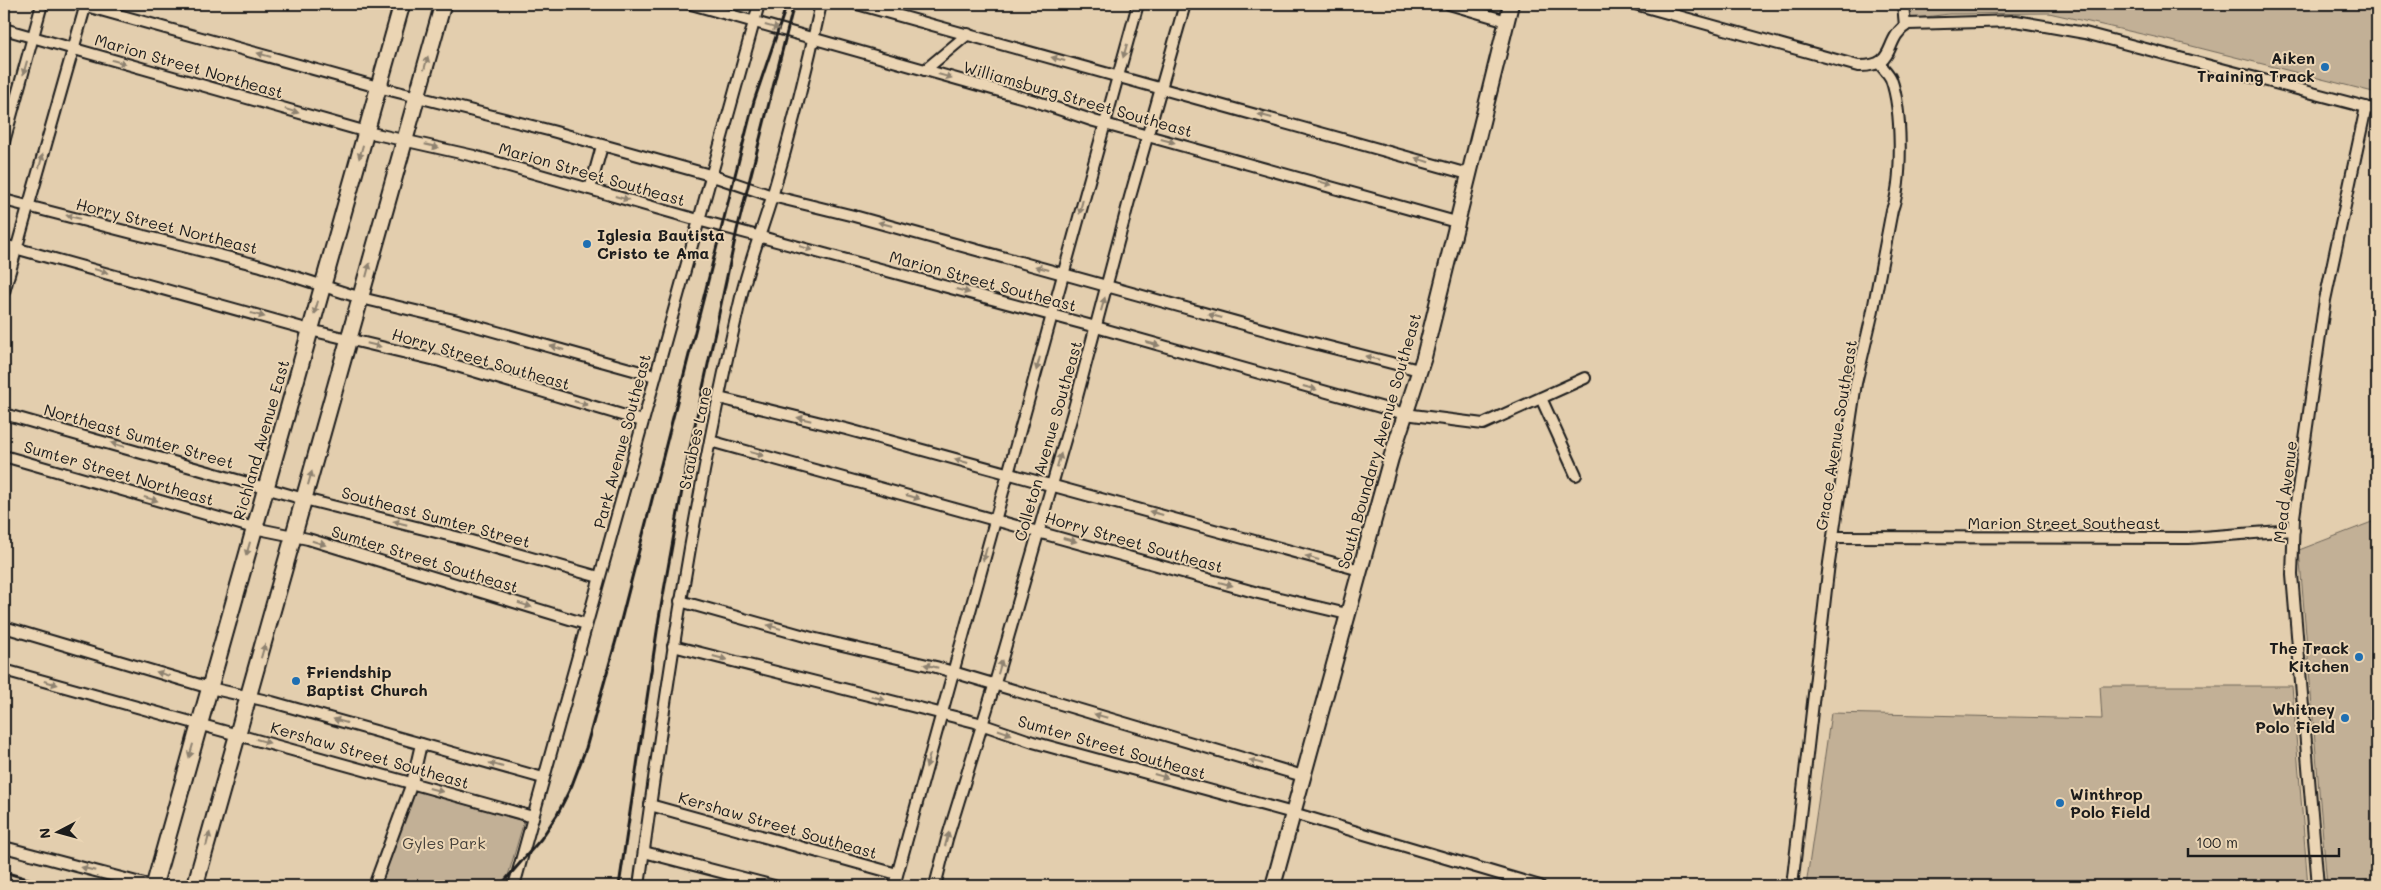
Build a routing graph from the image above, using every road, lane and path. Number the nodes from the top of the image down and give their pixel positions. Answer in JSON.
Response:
{"nodes":[{"id":1,"x":42,"y":4,"type":"edge"},
{"id":2,"x":402,"y":4,"type":"edge"},
{"id":3,"x":442,"y":4,"type":"edge"},
{"id":4,"x":691,"y":4,"type":"edge"},
{"id":5,"x":758,"y":4,"type":"edge"},
{"id":6,"x":821,"y":4,"type":"edge"},
{"id":7,"x":857,"y":4,"type":"edge"},
{"id":8,"x":1138,"y":4,"type":"edge"},
{"id":9,"x":1186,"y":4,"type":"edge"},
{"id":10,"x":1449,"y":4,"type":"edge"},
{"id":11,"x":1511,"y":4,"type":"edge"},
{"id":12,"x":1635,"y":4,"type":"edge"},
{"id":13,"x":1902,"y":4,"type":"edge"},
{"id":14,"x":83,"y":5,"type":"edge"},
{"id":15,"x":1507,"y":21,"type":"junction"},
{"id":16,"x":754,"y":22,"type":"junction"},
{"id":17,"x":1905,"y":26,"type":"junction"},
{"id":18,"x":4,"y":29,"type":"edge"},
{"id":19,"x":968,"y":34,"type":"junction"},
{"id":20,"x":34,"y":37,"type":"junction"},
{"id":21,"x":814,"y":37,"type":"junction"},
{"id":22,"x":72,"y":48,"type":"junction"},
{"id":23,"x":1880,"y":63,"type":"junction"},
{"id":24,"x":926,"y":70,"type":"junction"},
{"id":25,"x":1118,"y":75,"type":"junction"},
{"id":26,"x":378,"y":87,"type":"junction"},
{"id":27,"x":1162,"y":87,"type":"junction"},
{"id":28,"x":416,"y":96,"type":"junction"},
{"id":29,"x":2366,"y":107,"type":"junction"},
{"id":30,"x":2377,"y":110,"type":"edge"},
{"id":31,"x":1104,"y":124,"type":"junction"},
{"id":32,"x":367,"y":132,"type":"junction"},
{"id":33,"x":1148,"y":135,"type":"junction"},
{"id":34,"x":404,"y":140,"type":"junction"},
{"id":35,"x":4,"y":142,"type":"edge"},
{"id":36,"x":602,"y":146,"type":"junction"},
{"id":37,"x":1468,"y":174,"type":"junction"},
{"id":38,"x":710,"y":175,"type":"junction"},
{"id":39,"x":590,"y":189,"type":"junction"},
{"id":40,"x":772,"y":196,"type":"junction"},
{"id":41,"x":4,"y":200,"type":"edge"},
{"id":42,"x":28,"y":206,"type":"junction"},
{"id":43,"x":698,"y":220,"type":"junction"},
{"id":44,"x":1456,"y":222,"type":"junction"},
{"id":45,"x":760,"y":235,"type":"junction"},
{"id":46,"x":4,"y":244,"type":"edge"},
{"id":47,"x":17,"y":248,"type":"junction"},
{"id":48,"x":1064,"y":274,"type":"junction"},
{"id":49,"x":322,"y":286,"type":"junction"},
{"id":50,"x":1108,"y":286,"type":"junction"},
{"id":51,"x":4,"y":292,"type":"edge"},
{"id":52,"x":361,"y":298,"type":"junction"},
{"id":53,"x":1052,"y":316,"type":"junction"},
{"id":54,"x":1096,"y":327,"type":"junction"},
{"id":55,"x":310,"y":330,"type":"junction"},
{"id":56,"x":349,"y":339,"type":"junction"},
{"id":57,"x":1419,"y":370,"type":"junction"},
{"id":58,"x":655,"y":376,"type":"junction"},
{"id":59,"x":1585,"y":378,"type":"dead end"},
{"id":60,"x":719,"y":398,"type":"junction"},
{"id":61,"x":1541,"y":398,"type":"junction"},
{"id":62,"x":4,"y":414,"type":"edge"},
{"id":63,"x":1405,"y":414,"type":"junction"},
{"id":64,"x":642,"y":421,"type":"junction"},
{"id":65,"x":710,"y":441,"type":"junction"},
{"id":66,"x":4,"y":456,"type":"edge"},
{"id":67,"x":1008,"y":474,"type":"junction"},
{"id":68,"x":1576,"y":475,"type":"dead end"},
{"id":69,"x":1052,"y":486,"type":"junction"},
{"id":70,"x":266,"y":487,"type":"junction"},
{"id":71,"x":304,"y":499,"type":"junction"},
{"id":72,"x":995,"y":521,"type":"junction"},
{"id":73,"x":254,"y":528,"type":"junction"},
{"id":74,"x":1038,"y":530,"type":"junction"},
{"id":75,"x":2294,"y":530,"type":"junction"},
{"id":76,"x":294,"y":537,"type":"junction"},
{"id":77,"x":1834,"y":537,"type":"junction"},
{"id":78,"x":1360,"y":570,"type":"junction"},
{"id":79,"x":599,"y":577,"type":"junction"},
{"id":80,"x":680,"y":601,"type":"junction"},
{"id":81,"x":1347,"y":614,"type":"junction"},
{"id":82,"x":586,"y":624,"type":"junction"},
{"id":83,"x":4,"y":626,"type":"edge"},
{"id":84,"x":673,"y":646,"type":"junction"},
{"id":85,"x":4,"y":670,"type":"edge"},
{"id":86,"x":954,"y":672,"type":"junction"},
{"id":87,"x":995,"y":685,"type":"junction"},
{"id":88,"x":210,"y":688,"type":"junction"},
{"id":89,"x":249,"y":698,"type":"junction"},
{"id":90,"x":941,"y":714,"type":"junction"},
{"id":91,"x":200,"y":723,"type":"junction"},
{"id":92,"x":982,"y":725,"type":"junction"},
{"id":93,"x":239,"y":734,"type":"junction"},
{"id":94,"x":421,"y":744,"type":"junction"},
{"id":95,"x":1303,"y":776,"type":"junction"},
{"id":96,"x":543,"y":778,"type":"junction"},
{"id":97,"x":412,"y":783,"type":"junction"},
{"id":98,"x":650,"y":805,"type":"junction"},
{"id":99,"x":1293,"y":813,"type":"junction"},
{"id":100,"x":533,"y":817,"type":"junction"},
{"id":101,"x":4,"y":847,"type":"edge"},
{"id":102,"x":644,"y":852,"type":"junction"},
{"id":103,"x":897,"y":874,"type":"junction"},
{"id":104,"x":153,"y":886,"type":"edge"},
{"id":105,"x":195,"y":886,"type":"edge"},
{"id":106,"x":374,"y":886,"type":"edge"},
{"id":107,"x":514,"y":886,"type":"edge"},
{"id":108,"x":639,"y":886,"type":"edge"},
{"id":109,"x":774,"y":886,"type":"edge"},
{"id":110,"x":894,"y":886,"type":"edge"},
{"id":111,"x":935,"y":886,"type":"edge"},
{"id":112,"x":1273,"y":886,"type":"edge"},
{"id":113,"x":1540,"y":886,"type":"edge"},
{"id":114,"x":1792,"y":886,"type":"edge"},
{"id":115,"x":2318,"y":886,"type":"edge"}],
"edges":[{"from":1,"to":20,"type":"street"},
{"from":2,"to":26,"type":"main road","name":"Richland Avenue East"},
{"from":28,"to":3,"type":"main road","one_way":true},
{"from":4,"to":16,"type":"street","name":"Williamsburg Street Southeast"},
{"from":5,"to":16,"type":"street","name":"Park Avenue Southeast"},
{"from":6,"to":21,"type":"street","name":"Staubes Lane"},
{"from":7,"to":19,"type":"street","name":"Williamsburg Street Southeast"},
{"from":8,"to":25,"type":"street","name":"Colleton Avenue Southeast","one_way":true},
{"from":9,"to":27,"type":"street","name":"Colleton Avenue Southeast"},
{"from":10,"to":15,"type":"street"},
{"from":11,"to":15,"type":"street","name":"South Boundary Avenue Southeast"},
{"from":12,"to":23,"type":"street"},
{"from":13,"to":17,"type":"street"},
{"from":14,"to":22,"type":"street"},
{"from":26,"to":14,"type":"street","name":"Marion Street Northeast","one_way":true},
{"from":15,"to":37,"type":"street","name":"South Boundary Avenue Southeast"},
{"from":16,"to":21,"type":"street","name":"Williamsburg Street Southeast","one_way":true},
{"from":16,"to":38,"type":"street","name":"Park Avenue Southeast"},
{"from":17,"to":23,"type":"street"},
{"from":17,"to":29,"type":"street"},
{"from":18,"to":20,"type":"street","name":"Marion Street Northeast"},
{"from":19,"to":24,"type":"street"},
{"from":25,"to":19,"type":"street","name":"Williamsburg Street Southeast","one_way":true},
{"from":20,"to":22,"type":"street","name":"Marion Street Northeast"},
{"from":20,"to":35,"type":"street","one_way":true},
{"from":21,"to":24,"type":"street","name":"Williamsburg Street Southeast"},
{"from":21,"to":40,"type":"street","name":"Staubes Lane"},
{"from":22,"to":32,"type":"street","name":"Marion Street Northeast","one_way":true},
{"from":42,"to":22,"type":"street","one_way":true},
{"from":23,"to":77,"type":"street","name":"Grace Avenue Southeast"},
{"from":24,"to":31,"type":"street","name":"Williamsburg Street Southeast","one_way":true},
{"from":25,"to":27,"type":"street","name":"Williamsburg Street Southeast"},
{"from":25,"to":31,"type":"street","name":"Colleton Avenue Southeast"},
{"from":26,"to":28,"type":"street","name":"Marion Street Southeast"},
{"from":26,"to":32,"type":"main road","name":"Richland Avenue East"},
{"from":27,"to":33,"type":"street","name":"Colleton Avenue Southeast"},
{"from":37,"to":27,"type":"street","name":"Williamsburg Street Southeast","one_way":true},
{"from":28,"to":34,"type":"main road"},
{"from":28,"to":36,"type":"street","name":"Marion Street Southeast"},
{"from":29,"to":30,"type":"street"},
{"from":29,"to":75,"type":"street","name":"Mead Avenue"},
{"from":31,"to":33,"type":"street","name":"Williamsburg Street Southeast"},
{"from":31,"to":48,"type":"street","name":"Colleton Avenue Southeast","one_way":true},
{"from":32,"to":34,"type":"street","name":"Marion Street Southeast"},
{"from":32,"to":49,"type":"main road","name":"Richland Avenue East","one_way":true},
{"from":33,"to":44,"type":"street","name":"Williamsburg Street Southeast","one_way":true},
{"from":33,"to":50,"type":"street","name":"Colleton Avenue Southeast"},
{"from":34,"to":39,"type":"street","name":"Marion Street Southeast","one_way":true},
{"from":52,"to":34,"type":"main road","one_way":true},
{"from":36,"to":38,"type":"street","name":"Marion Street Southeast"},
{"from":36,"to":39,"type":"street"},
{"from":37,"to":44,"type":"street","name":"South Boundary Avenue Southeast"},
{"from":38,"to":40,"type":"street","name":"Marion Street Southeast"},
{"from":38,"to":43,"type":"street","name":"Park Avenue Southeast"},
{"from":39,"to":43,"type":"street","name":"Marion Street Southeast","one_way":true},
{"from":40,"to":45,"type":"street","name":"Staubes Lane"},
{"from":48,"to":40,"type":"street","name":"Marion Street Southeast","one_way":true},
{"from":41,"to":42,"type":"street","name":"Horry Street Northeast"},
{"from":42,"to":47,"type":"street"},
{"from":49,"to":42,"type":"street","name":"Horry Street Northeast","one_way":true},
{"from":43,"to":45,"type":"street","name":"Marion Street Southeast"},
{"from":43,"to":58,"type":"street","name":"Park Avenue Southeast"},
{"from":44,"to":57,"type":"street","name":"South Boundary Avenue Southeast"},
{"from":45,"to":53,"type":"street","name":"Marion Street Southeast","one_way":true},
{"from":45,"to":60,"type":"street","name":"Staubes Lane"},
{"from":46,"to":47,"type":"street"},
{"from":47,"to":51,"type":"street"},
{"from":47,"to":55,"type":"street","one_way":true},
{"from":48,"to":50,"type":"street","name":"Marion Street Southeast"},
{"from":48,"to":53,"type":"street","name":"Colleton Avenue Southeast"},
{"from":49,"to":52,"type":"street","name":"Horry Street Southeast"},
{"from":49,"to":55,"type":"main road","name":"Richland Avenue East","one_way":true},
{"from":54,"to":50,"type":"street","name":"Colleton Avenue Southeast","one_way":true},
{"from":57,"to":50,"type":"street","name":"Marion Street Southeast","one_way":true},
{"from":52,"to":56,"type":"main road"},
{"from":58,"to":52,"type":"street","name":"Horry Street Southeast","one_way":true},
{"from":53,"to":54,"type":"street","name":"Marion Street Southeast"},
{"from":53,"to":67,"type":"street","name":"Colleton Avenue Southeast","one_way":true},
{"from":54,"to":63,"type":"street","name":"Marion Street Southeast","one_way":true},
{"from":69,"to":54,"type":"street","name":"Colleton Avenue Southeast","one_way":true},
{"from":55,"to":56,"type":"street","name":"Horry Street Southeast"},
{"from":55,"to":70,"type":"main road","name":"Richland Avenue East"},
{"from":56,"to":64,"type":"street","name":"Horry Street Southeast","one_way":true},
{"from":71,"to":56,"type":"main road","one_way":true},
{"from":57,"to":63,"type":"street","name":"South Boundary Avenue Southeast"},
{"from":58,"to":64,"type":"street","name":"Park Avenue Southeast"},
{"from":59,"to":61,"type":"street","name":"Marion Street Southeast"},
{"from":60,"to":65,"type":"street","name":"Staubes Lane"},
{"from":67,"to":60,"type":"street","one_way":true},
{"from":61,"to":63,"type":"street","name":"Marion Street Southeast"},
{"from":61,"to":68,"type":"street"},
{"from":70,"to":62,"type":"street","name":"Northeast Sumter Street","one_way":true},
{"from":63,"to":78,"type":"street","name":"South Boundary Avenue Southeast"},
{"from":64,"to":79,"type":"street","name":"Park Avenue Southeast"},
{"from":65,"to":72,"type":"street","name":"Horry Street Southeast","one_way":true},
{"from":65,"to":80,"type":"street","name":"Staubes Lane"},
{"from":66,"to":73,"type":"street","name":"Sumter Street Northeast","one_way":true},
{"from":67,"to":69,"type":"street","name":"Horry Street Southeast"},
{"from":67,"to":72,"type":"street","name":"Colleton Avenue Southeast"},
{"from":69,"to":74,"type":"street","name":"Colleton Avenue Southeast"},
{"from":78,"to":69,"type":"street","name":"Horry Street Southeast","one_way":true},
{"from":70,"to":71,"type":"street","name":"Southeast Sumter Street"},
{"from":70,"to":73,"type":"main road","name":"Richland Avenue East"},
{"from":71,"to":76,"type":"main road"},
{"from":79,"to":71,"type":"street","name":"Southeast Sumter Street","one_way":true},
{"from":72,"to":74,"type":"street","name":"Horry Street Southeast"},
{"from":72,"to":86,"type":"street","name":"Colleton Avenue Southeast","one_way":true},
{"from":73,"to":76,"type":"street","name":"Sumter Street Southeast"},
{"from":73,"to":88,"type":"main road","name":"Richland Avenue East","one_way":true},
{"from":74,"to":81,"type":"street","name":"Horry Street Southeast","one_way":true},
{"from":87,"to":74,"type":"street","name":"Colleton Avenue Southeast","one_way":true},
{"from":75,"to":77,"type":"street","name":"Marion Street Southeast"},
{"from":75,"to":115,"type":"street","name":"Mead Avenue"},
{"from":76,"to":82,"type":"street","name":"Sumter Street Southeast","one_way":true},
{"from":89,"to":76,"type":"main road","one_way":true},
{"from":77,"to":114,"type":"street","name":"Grace Avenue Southeast"},
{"from":78,"to":81,"type":"street","name":"South Boundary Avenue Southeast"},
{"from":79,"to":82,"type":"street","name":"Park Avenue Southeast"},
{"from":80,"to":84,"type":"street","name":"Staubes Lane"},
{"from":86,"to":80,"type":"street","name":"Sumter Street Southeast","one_way":true},
{"from":81,"to":95,"type":"street","name":"South Boundary Avenue Southeast"},
{"from":82,"to":96,"type":"street","name":"Park Avenue Southeast"},
{"from":88,"to":83,"type":"street","name":"Kershaw Street Southeast","one_way":true},
{"from":84,"to":90,"type":"street","name":"Sumter Street Southeast","one_way":true},
{"from":84,"to":98,"type":"street","name":"Staubes Lane"},
{"from":85,"to":91,"type":"street","name":"Kershaw Street Southeast","one_way":true},
{"from":86,"to":87,"type":"street","name":"Sumter Street Southeast"},
{"from":86,"to":90,"type":"street","name":"Colleton Avenue Southeast"},
{"from":87,"to":92,"type":"street","name":"Colleton Avenue Southeast"},
{"from":95,"to":87,"type":"street","name":"Sumter Street Southeast","one_way":true},
{"from":88,"to":89,"type":"street","name":"Kershaw Street Southeast"},
{"from":88,"to":91,"type":"main road","name":"Richland Avenue East"},
{"from":89,"to":93,"type":"main road"},
{"from":94,"to":89,"type":"street","name":"Kershaw Street Southeast","one_way":true},
{"from":90,"to":92,"type":"street","name":"Sumter Street Southeast"},
{"from":90,"to":103,"type":"street","name":"Colleton Avenue Southeast","one_way":true},
{"from":91,"to":93,"type":"street","name":"Kershaw Street Southeast"},
{"from":91,"to":104,"type":"main road","name":"Richland Avenue East","one_way":true},
{"from":92,"to":99,"type":"street","name":"Sumter Street Southeast","one_way":true},
{"from":111,"to":92,"type":"street","name":"Colleton Avenue Southeast","one_way":true},
{"from":93,"to":97,"type":"street","name":"Kershaw Street Southeast","one_way":true},
{"from":105,"to":93,"type":"main road","one_way":true},
{"from":96,"to":94,"type":"street","name":"Kershaw Street Southeast","one_way":true},
{"from":94,"to":97,"type":"street"},
{"from":95,"to":99,"type":"street","name":"South Boundary Avenue Southeast"},
{"from":96,"to":100,"type":"street","name":"Park Avenue Southeast"},
{"from":97,"to":100,"type":"street","name":"Kershaw Street Southeast","one_way":true},
{"from":97,"to":106,"type":"street"},
{"from":98,"to":102,"type":"street","name":"Staubes Lane"},
{"from":98,"to":103,"type":"street","name":"Kershaw Street Southeast"},
{"from":99,"to":112,"type":"street","name":"South Boundary Avenue Southeast"},
{"from":99,"to":113,"type":"street","name":"Sumter Street Southeast"},
{"from":100,"to":107,"type":"street","name":"Park Avenue Southeast"},
{"from":104,"to":101,"type":"street","one_way":true},
{"from":102,"to":108,"type":"street","name":"Staubes Lane"},
{"from":102,"to":109,"type":"street"},
{"from":103,"to":110,"type":"street","name":"Colleton Avenue Southeast"}]}
